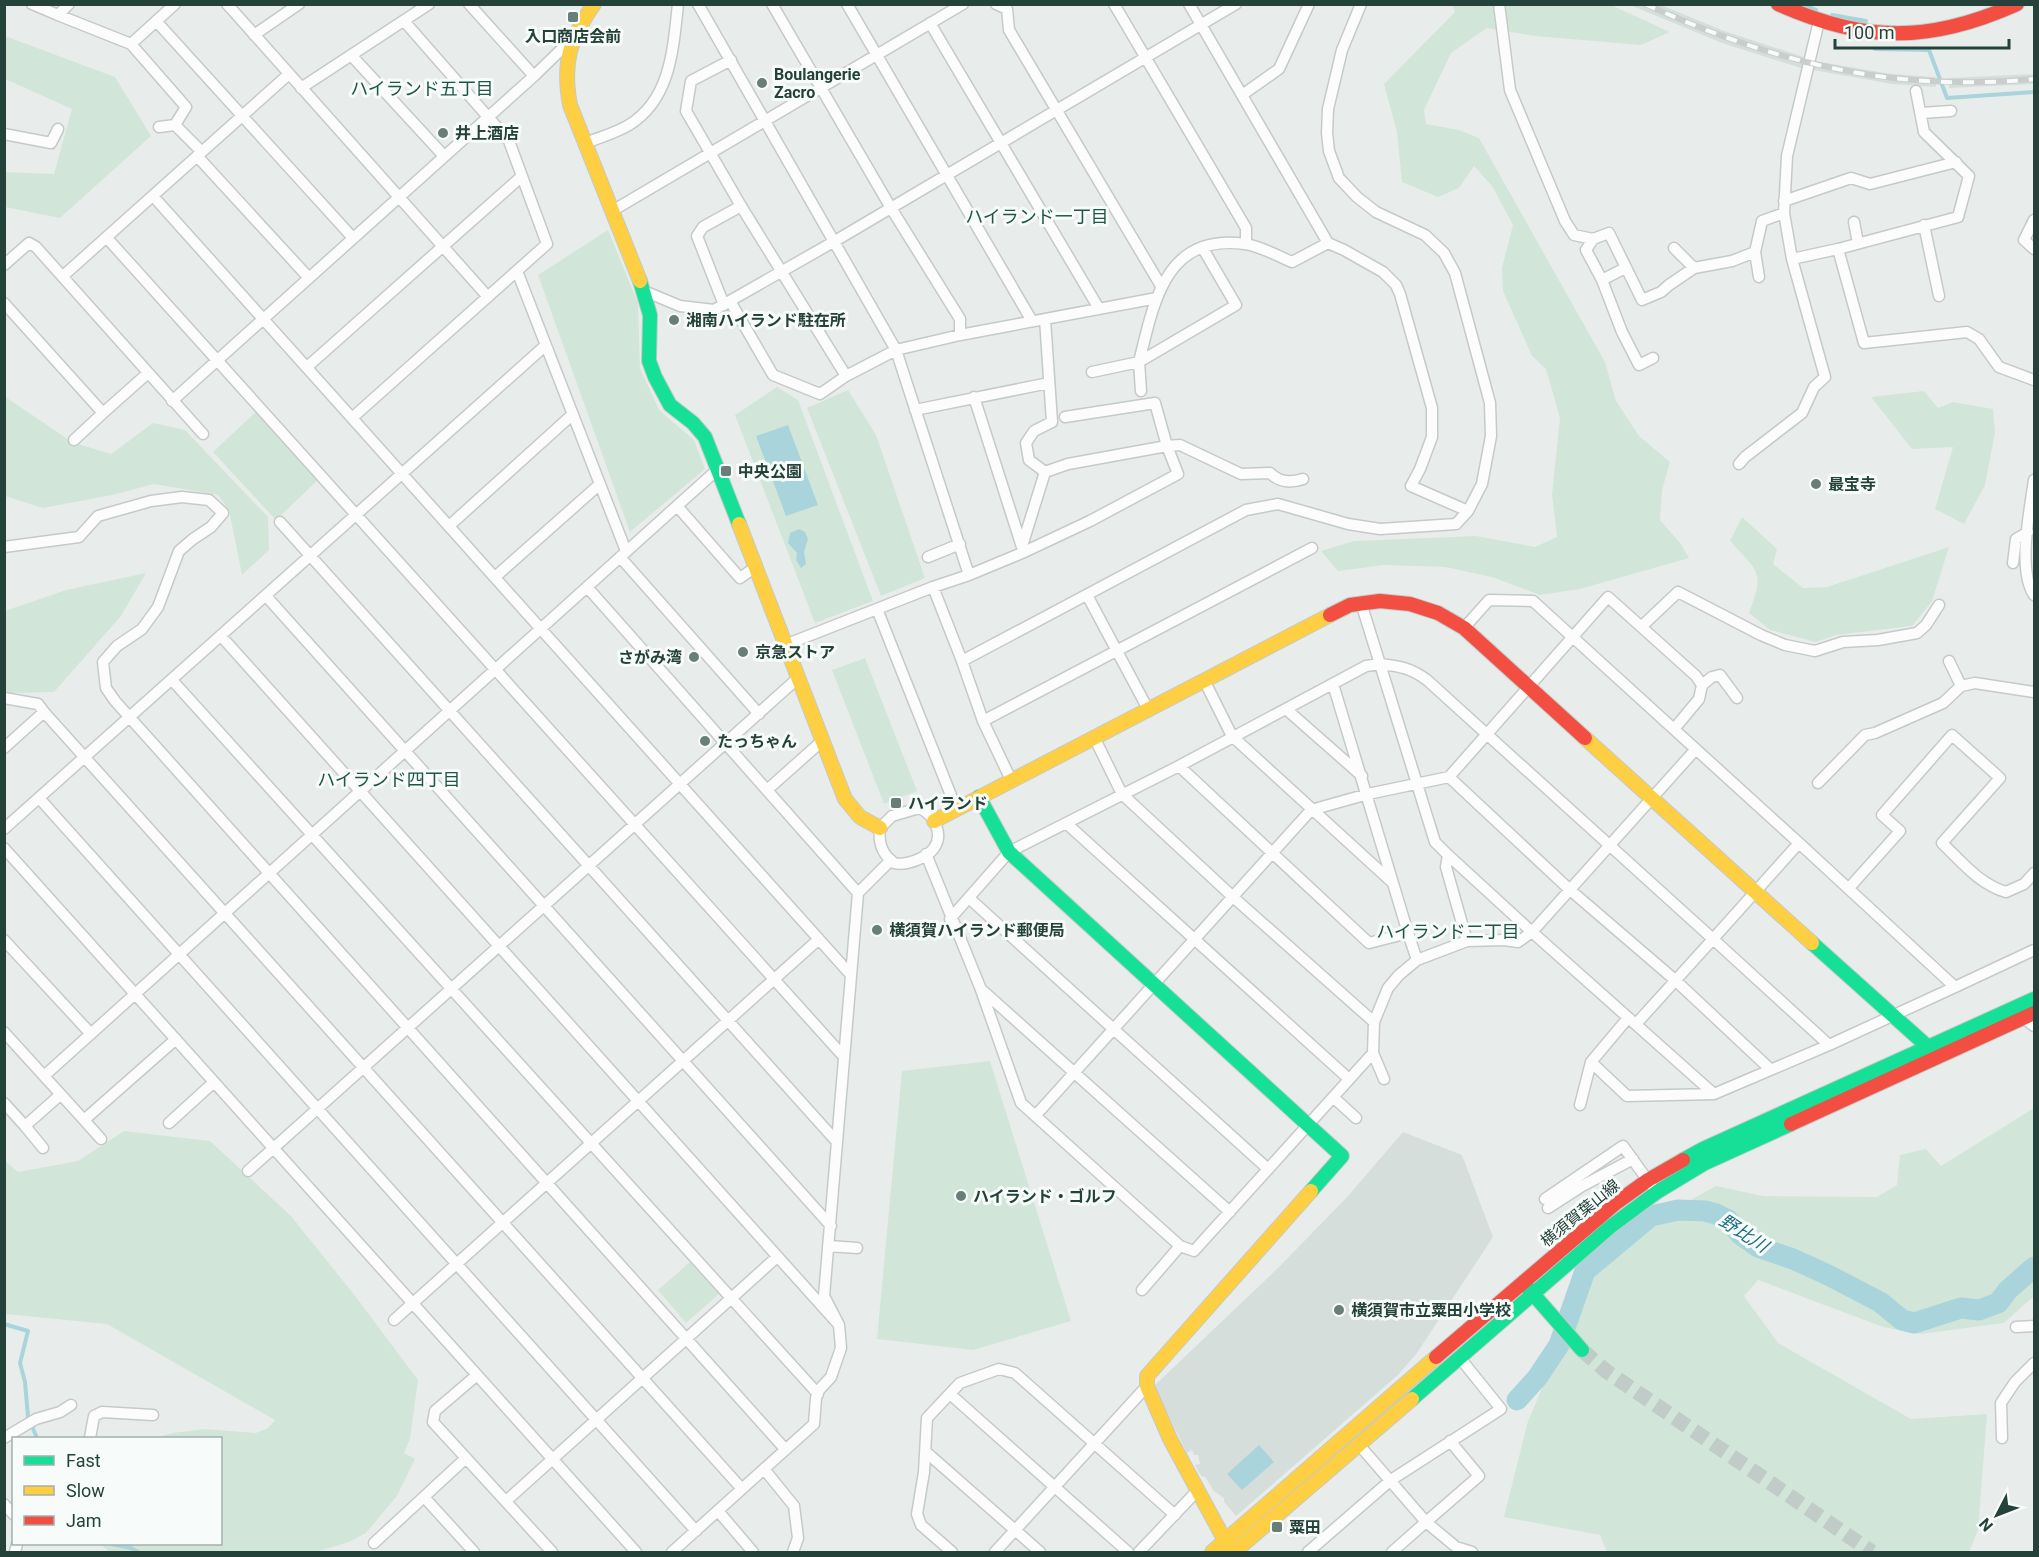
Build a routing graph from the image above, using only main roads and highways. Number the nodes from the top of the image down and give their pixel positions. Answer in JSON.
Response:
{"nodes":[{"id":1,"x":594,"y":4,"type":"edge"},
{"id":2,"x":1778,"y":4,"type":"edge"},
{"id":3,"x":2017,"y":4,"type":"edge"},
{"id":4,"x":979,"y":797,"type":"junction"},
{"id":5,"x":934,"y":821,"type":"road end"},
{"id":6,"x":880,"y":828,"type":"road end"},
{"id":7,"x":2034,"y":999,"type":"edge"},
{"id":8,"x":2026,"y":1017,"type":"edge"},
{"id":9,"x":1930,"y":1052,"type":"junction"},
{"id":10,"x":1522,"y":1283,"type":"junction"},
{"id":11,"x":1534,"y":1295,"type":"junction"},
{"id":12,"x":1578,"y":1346,"type":"tunnel mouth"},
{"id":13,"x":1224,"y":1540,"type":"junction"},
{"id":14,"x":1212,"y":1552,"type":"edge"},
{"id":15,"x":1233,"y":1552,"type":"edge"}],
"edges":[{"from":1,"to":6,"type":"main road"},
{"from":2,"to":3,"type":"main road"},
{"from":4,"to":5,"type":"main road"},
{"from":4,"to":9,"type":"main road"},
{"from":4,"to":13,"type":"main road"},
{"from":7,"to":8,"type":"main road","name":"横須賀葉山線"},
{"from":8,"to":9,"type":"main road","name":"横須賀葉山線"},
{"from":9,"to":10,"type":"main road","name":"横須賀葉山線"},
{"from":9,"to":11,"type":"main road","name":"横須賀葉山線"},
{"from":10,"to":11,"type":"main road"},
{"from":10,"to":13,"type":"main road","name":"横須賀葉山線"},
{"from":11,"to":12,"type":"main road"},
{"from":11,"to":15,"type":"main road","name":"横須賀葉山線"},
{"from":13,"to":14,"type":"main road","name":"横須賀葉山線"},
{"from":13,"to":15,"type":"main road"}]}
